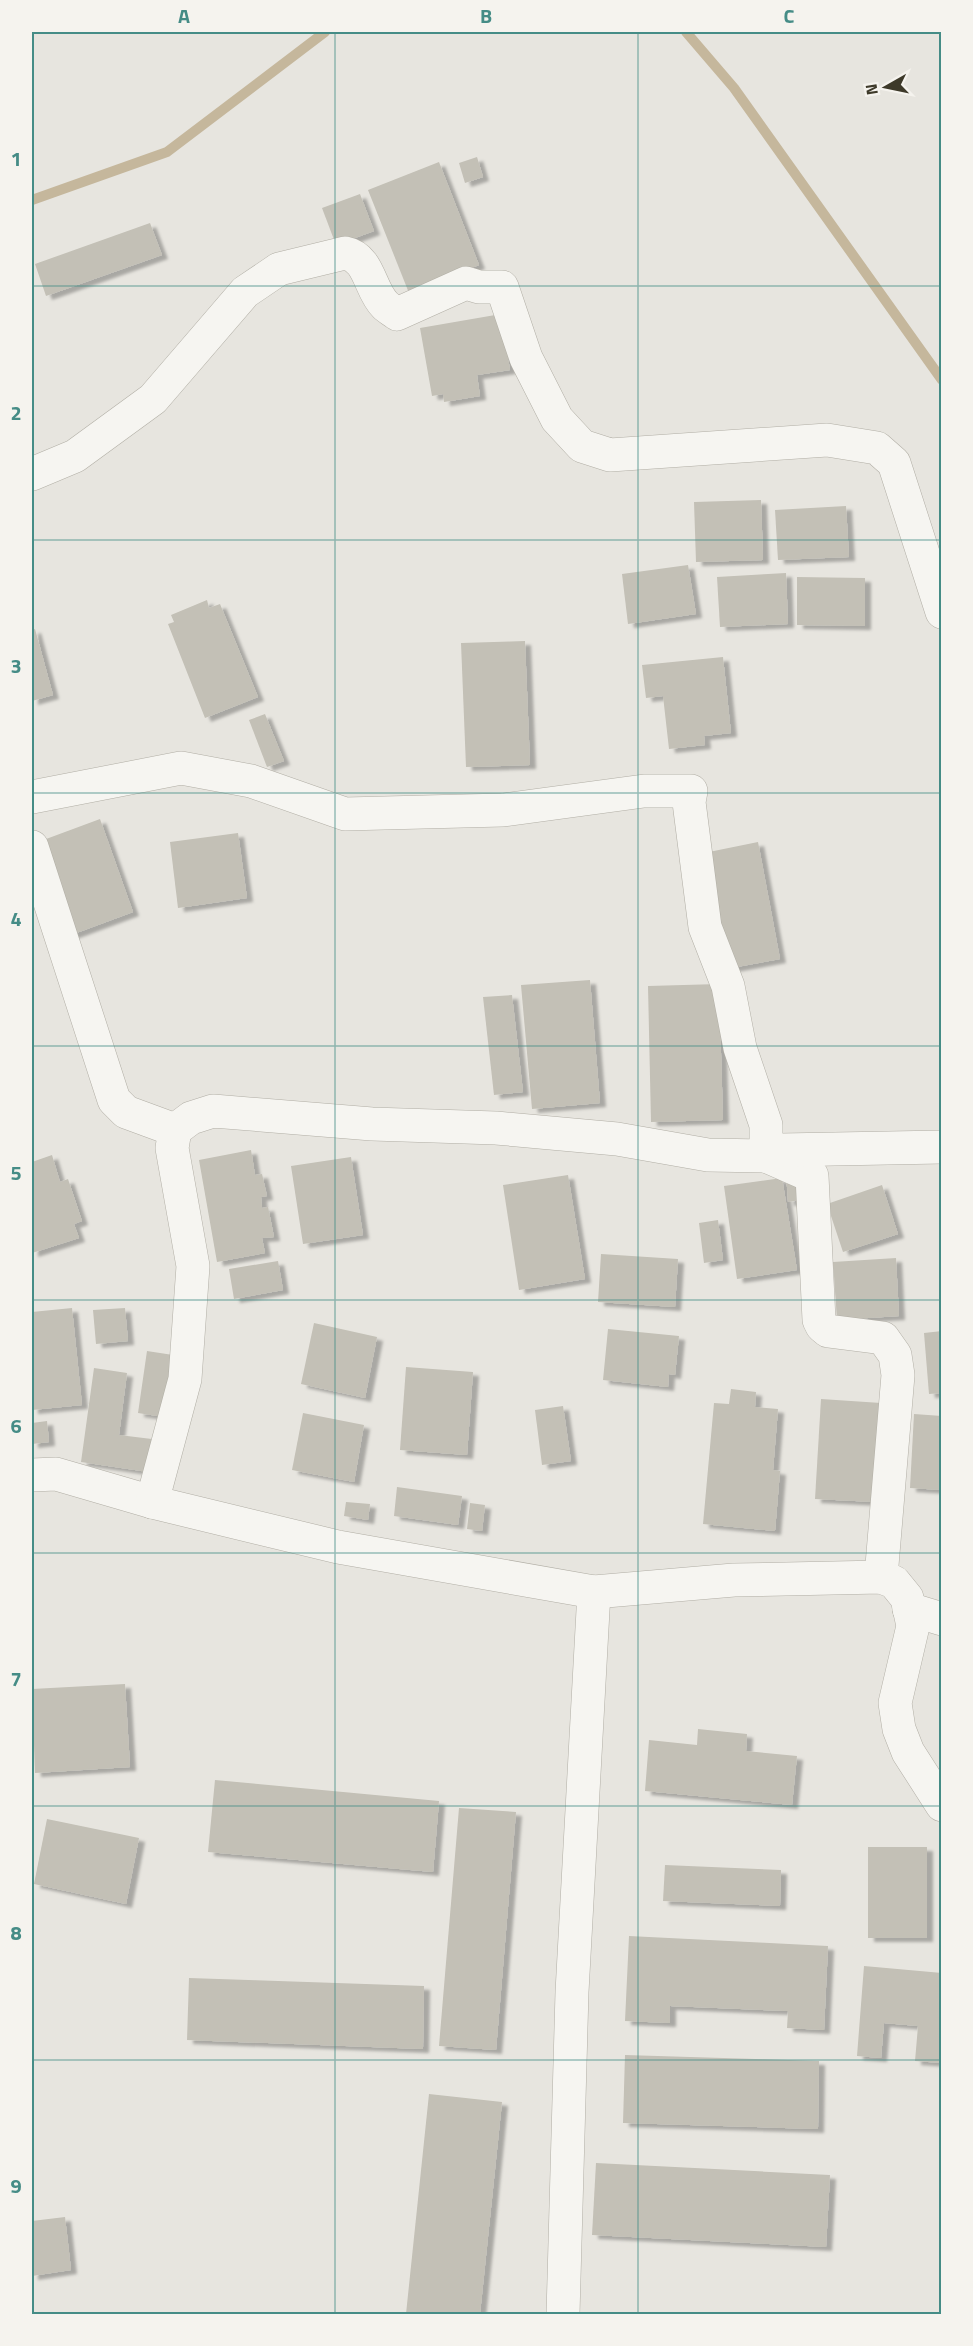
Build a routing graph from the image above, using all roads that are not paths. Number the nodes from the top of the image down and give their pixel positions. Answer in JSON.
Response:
{"nodes":[{"id":1,"x":32,"y":474,"type":"edge"},
{"id":2,"x":942,"y":612,"type":"edge"},
{"id":3,"x":32,"y":797,"type":"edge"},
{"id":4,"x":32,"y":848,"type":"edge"},
{"id":5,"x":175,"y":1130,"type":"junction"},
{"id":6,"x":942,"y":1147,"type":"edge"},
{"id":7,"x":766,"y":1156,"type":"junction"},
{"id":8,"x":32,"y":1475,"type":"edge"},
{"id":9,"x":152,"y":1502,"type":"junction"},
{"id":10,"x":881,"y":1577,"type":"junction"},
{"id":11,"x":594,"y":1592,"type":"junction"},
{"id":12,"x":909,"y":1610,"type":"junction"},
{"id":13,"x":942,"y":1619,"type":"edge"},
{"id":14,"x":942,"y":1805,"type":"edge"},
{"id":15,"x":563,"y":2314,"type":"edge"}],
"edges":[{"from":1,"to":2,"type":"street"},
{"from":3,"to":7,"type":"street"},
{"from":4,"to":5,"type":"street"},
{"from":5,"to":7,"type":"street"},
{"from":5,"to":9,"type":"street"},
{"from":6,"to":7,"type":"street"},
{"from":7,"to":10,"type":"street"},
{"from":8,"to":9,"type":"street"},
{"from":9,"to":11,"type":"street"},
{"from":10,"to":11,"type":"street"},
{"from":10,"to":12,"type":"street"},
{"from":11,"to":15,"type":"street"},
{"from":12,"to":13,"type":"street"},
{"from":12,"to":14,"type":"street"}]}
